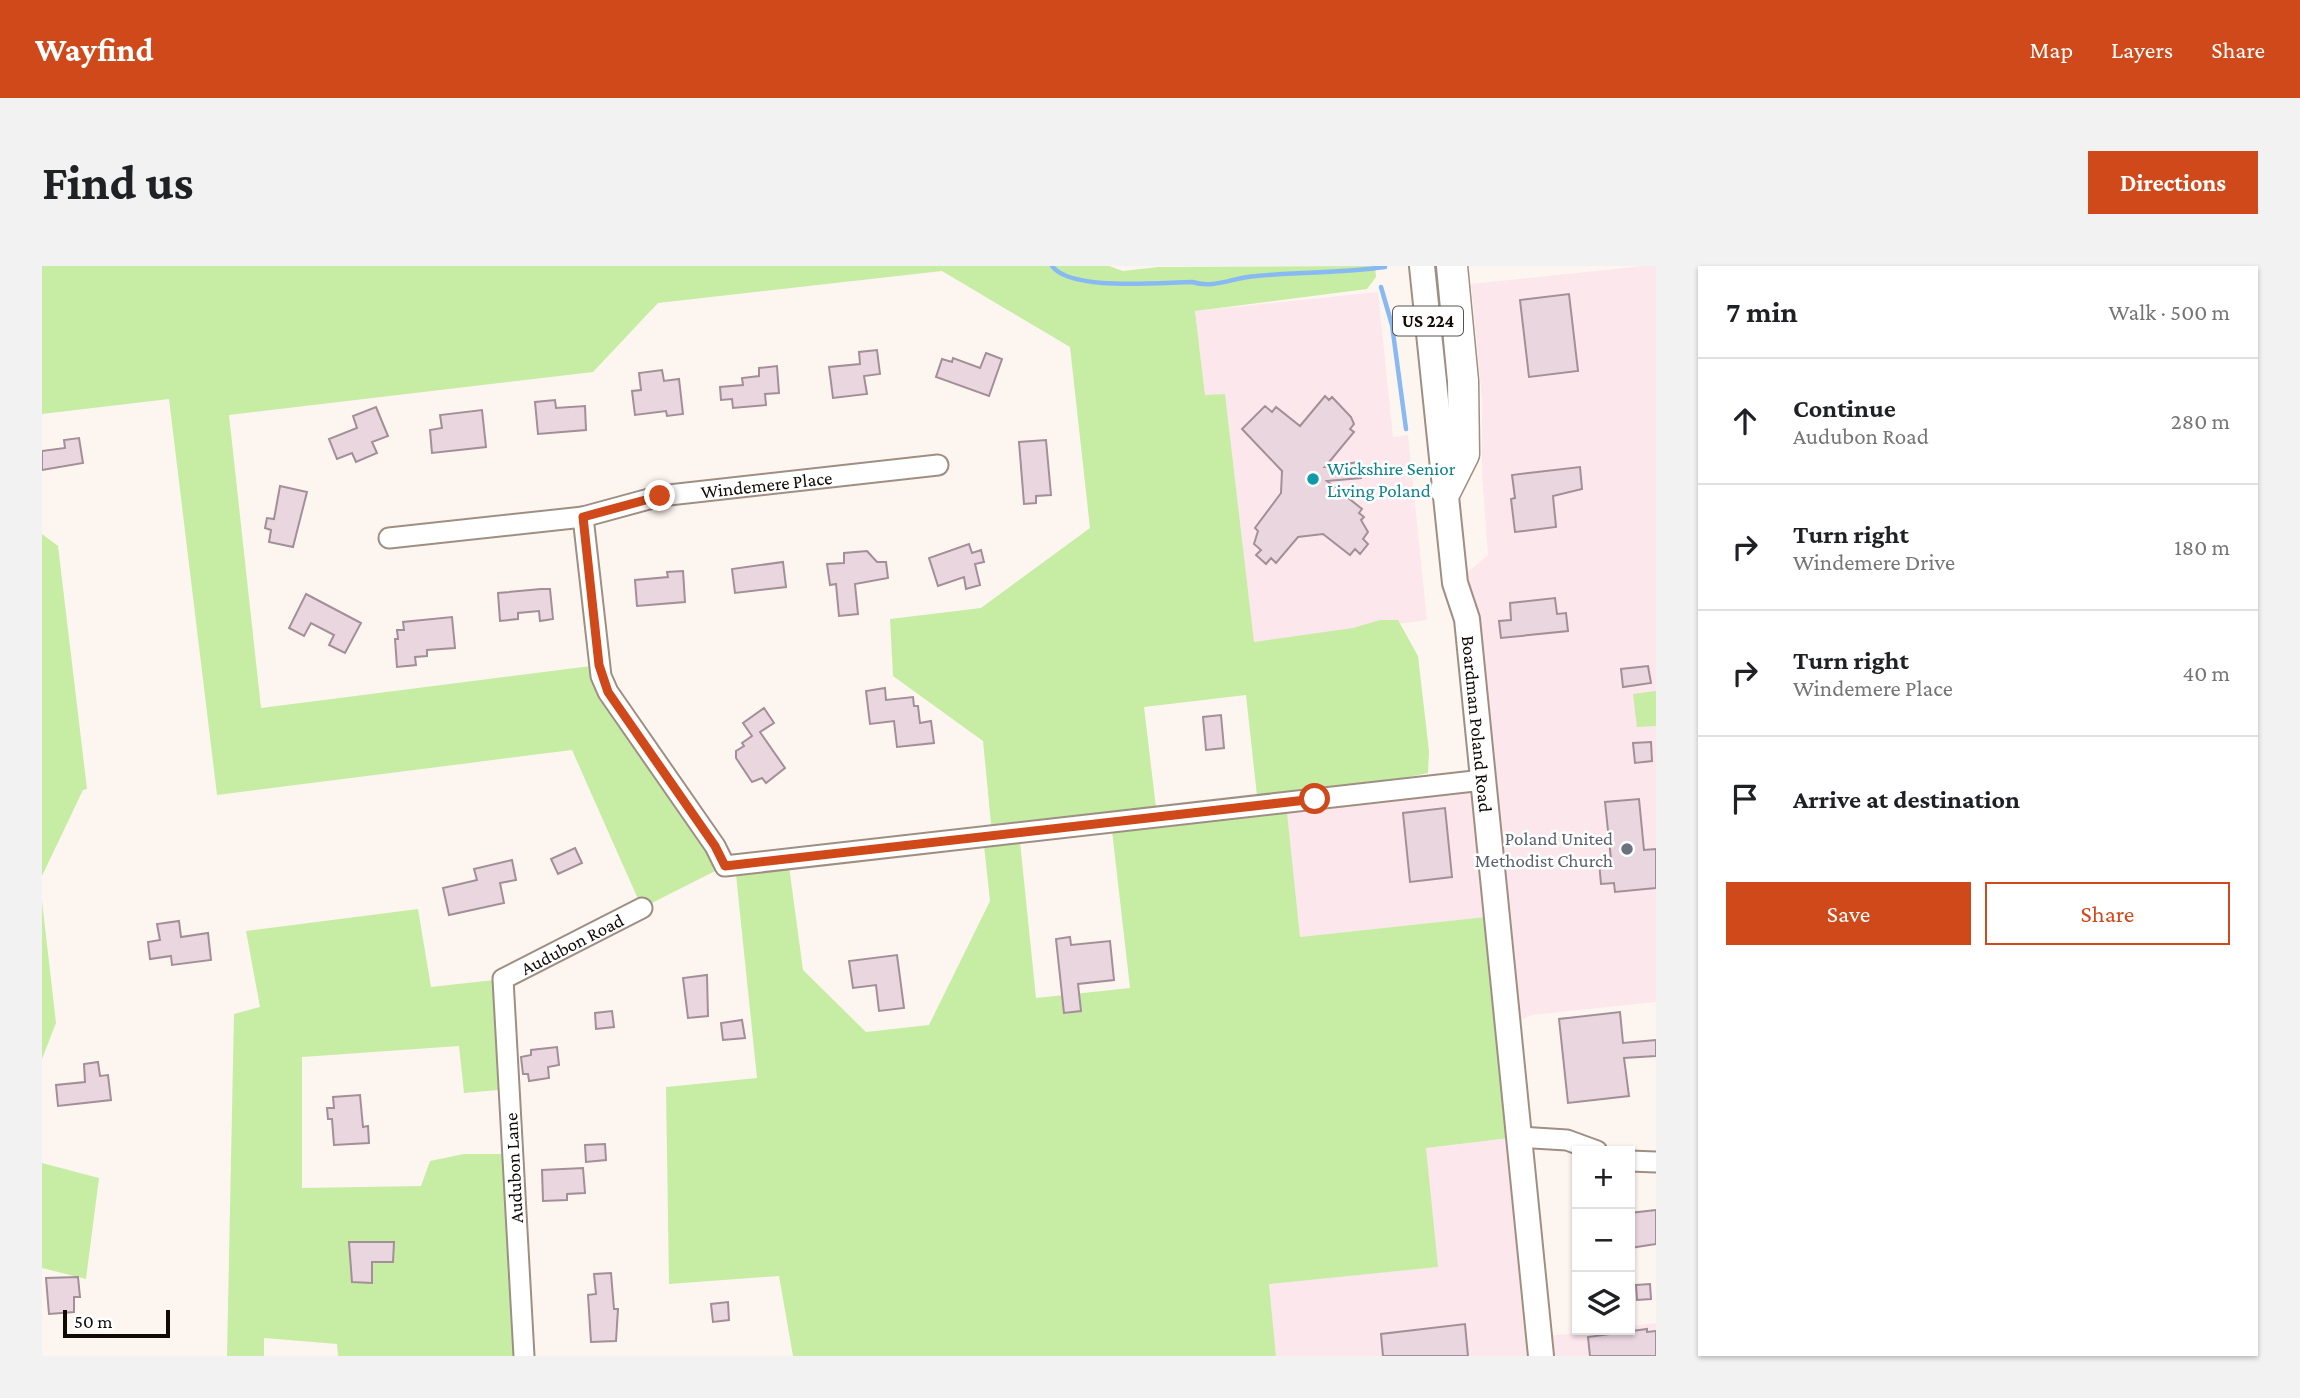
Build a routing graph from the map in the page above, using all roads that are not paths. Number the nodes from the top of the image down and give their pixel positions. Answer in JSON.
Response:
{"nodes":[{"id":1,"x":1422,"y":266,"type":"edge"},
{"id":2,"x":1452,"y":266,"type":"edge"},
{"id":3,"x":938,"y":465,"type":"dead end"},
{"id":4,"x":1446,"y":490,"type":"junction"},
{"id":5,"x":583,"y":517,"type":"junction"},
{"id":6,"x":389,"y":538,"type":"dead end"},
{"id":7,"x":1483,"y":780,"type":"junction"},
{"id":8,"x":642,"y":908,"type":"dead end"},
{"id":9,"x":503,"y":979,"type":"joint"},
{"id":10,"x":1518,"y":1138,"type":"junction"},
{"id":11,"x":1583,"y":1146,"type":"edge"},
{"id":12,"x":1635,"y":1161,"type":"edge"},
{"id":13,"x":1656,"y":1162,"type":"edge"},
{"id":14,"x":524,"y":1356,"type":"edge"},
{"id":15,"x":1541,"y":1356,"type":"edge"}],
"edges":[{"from":1,"to":4,"type":"main road","name":"Boardman Poland Road","number":"US 224"},
{"from":2,"to":4,"type":"highway"},
{"from":3,"to":5,"type":"street","name":"Windemere Place"},
{"from":4,"to":7,"type":"main road","name":"Boardman Poland Road","number":"US 224"},
{"from":5,"to":6,"type":"street","name":"Windemere Place"},
{"from":5,"to":7,"type":"street"},
{"from":7,"to":10,"type":"main road","name":"Boardman Poland Road","number":"US 224"},
{"from":8,"to":9,"type":"street","name":"Audubon Road"},
{"from":9,"to":14,"type":"street","name":"Audubon Lane"},
{"from":10,"to":11,"type":"street"},
{"from":10,"to":15,"type":"main road","name":"Boardman Poland Road","number":"US 224"},
{"from":12,"to":13,"type":"street"}]}
